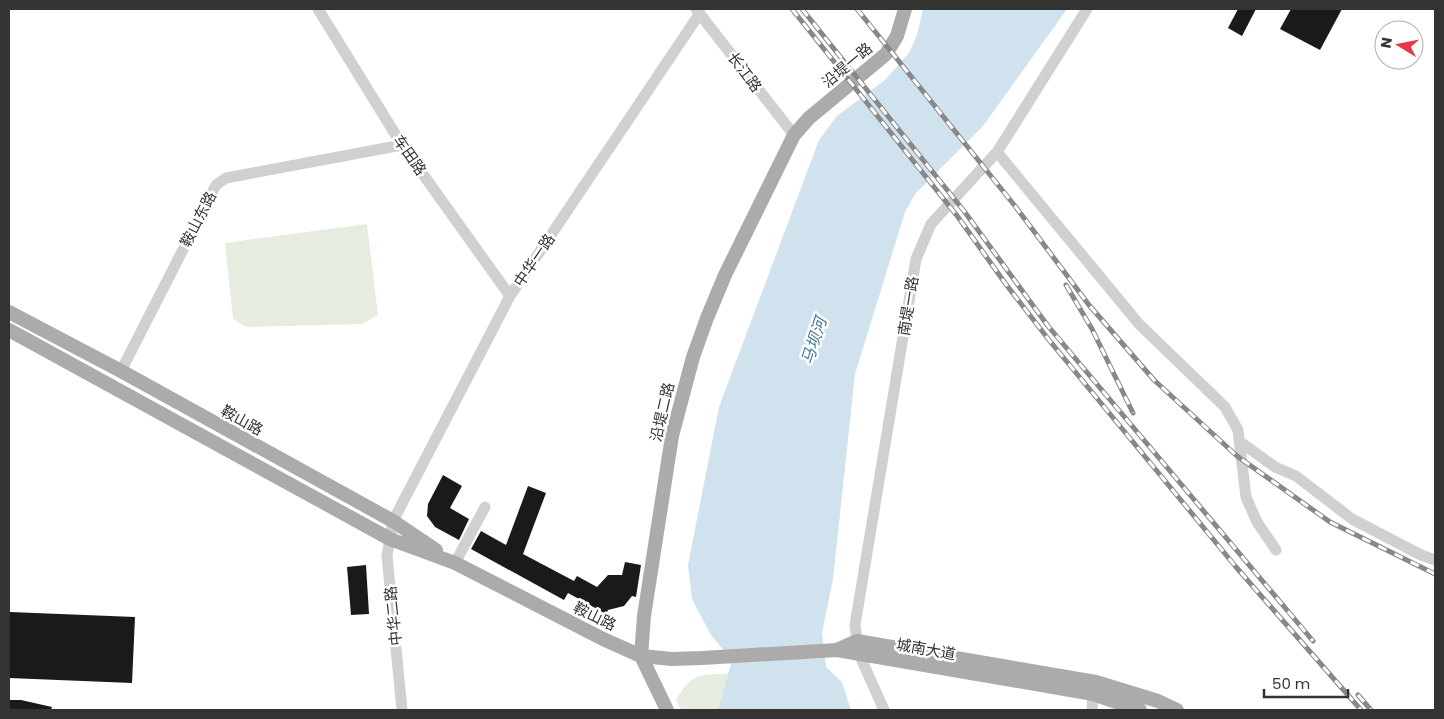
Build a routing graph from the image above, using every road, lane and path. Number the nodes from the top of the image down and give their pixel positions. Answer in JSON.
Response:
{"nodes":[{"id":1,"x":318,"y":9,"type":"edge"},
{"id":2,"x":905,"y":9,"type":"edge"},
{"id":3,"x":1087,"y":9,"type":"edge"},
{"id":4,"x":698,"y":11,"type":"edge"},
{"id":5,"x":794,"y":136,"type":"junction"},
{"id":6,"x":402,"y":145,"type":"junction"},
{"id":7,"x":997,"y":152,"type":"junction"},
{"id":8,"x":510,"y":296,"type":"junction"},
{"id":9,"x":9,"y":312,"type":"edge"},
{"id":10,"x":9,"y":330,"type":"edge"},
{"id":11,"x":121,"y":371,"type":"junction"},
{"id":12,"x":1239,"y":441,"type":"junction"},
{"id":13,"x":485,"y":508,"type":"dead end"},
{"id":14,"x":393,"y":521,"type":"junction"},
{"id":15,"x":390,"y":539,"type":"junction"},
{"id":16,"x":1276,"y":550,"type":"dead end"},
{"id":17,"x":1435,"y":560,"type":"edge"},
{"id":18,"x":455,"y":564,"type":"junction"},
{"id":19,"x":858,"y":648,"type":"junction"},
{"id":20,"x":641,"y":656,"type":"junction"},
{"id":21,"x":702,"y":658,"type":"joint"},
{"id":22,"x":1093,"y":694,"type":"junction"},
{"id":23,"x":402,"y":710,"type":"edge"},
{"id":24,"x":667,"y":710,"type":"edge"},
{"id":25,"x":884,"y":710,"type":"edge"},
{"id":26,"x":1092,"y":710,"type":"edge"},
{"id":27,"x":1140,"y":710,"type":"edge"},
{"id":28,"x":1177,"y":710,"type":"edge"}],
"edges":[{"from":1,"to":6,"type":"street","name":"车田路"},
{"from":2,"to":5,"type":"main road","name":"沿堤一路"},
{"from":3,"to":7,"type":"street","name":"南堤一路"},
{"from":4,"to":5,"type":"street","name":"长江路"},
{"from":4,"to":8,"type":"street","name":"中华一路"},
{"from":5,"to":20,"type":"main road","name":"沿堤二路"},
{"from":6,"to":8,"type":"street","name":"车田路"},
{"from":6,"to":11,"type":"street","name":"鞍山东路"},
{"from":7,"to":12,"type":"street"},
{"from":7,"to":19,"type":"street","name":"南堤一路"},
{"from":8,"to":14,"type":"street","name":"中华一路"},
{"from":9,"to":11,"type":"main road","name":"鞍山路"},
{"from":10,"to":15,"type":"main road","name":"鞍山路"},
{"from":11,"to":14,"type":"main road","name":"鞍山路"},
{"from":12,"to":16,"type":"street"},
{"from":12,"to":17,"type":"street"},
{"from":13,"to":18,"type":"street"},
{"from":14,"to":15,"type":"street","name":"中华二路"},
{"from":14,"to":18,"type":"main road","name":"鞍山路"},
{"from":15,"to":18,"type":"main road","name":"鞍山路"},
{"from":15,"to":23,"type":"street","name":"中华二路"},
{"from":18,"to":20,"type":"main road","name":"鞍山路"},
{"from":19,"to":21,"type":"main road","name":"城南大道"},
{"from":19,"to":22,"type":"main road","name":"城南大道"},
{"from":19,"to":25,"type":"street"},
{"from":19,"to":28,"type":"main road"},
{"from":20,"to":21,"type":"main road","name":"鞍山路"},
{"from":20,"to":24,"type":"main road","name":"沿堤二路"},
{"from":22,"to":26,"type":"street"},
{"from":22,"to":27,"type":"main road","name":"城南大道"}]}
